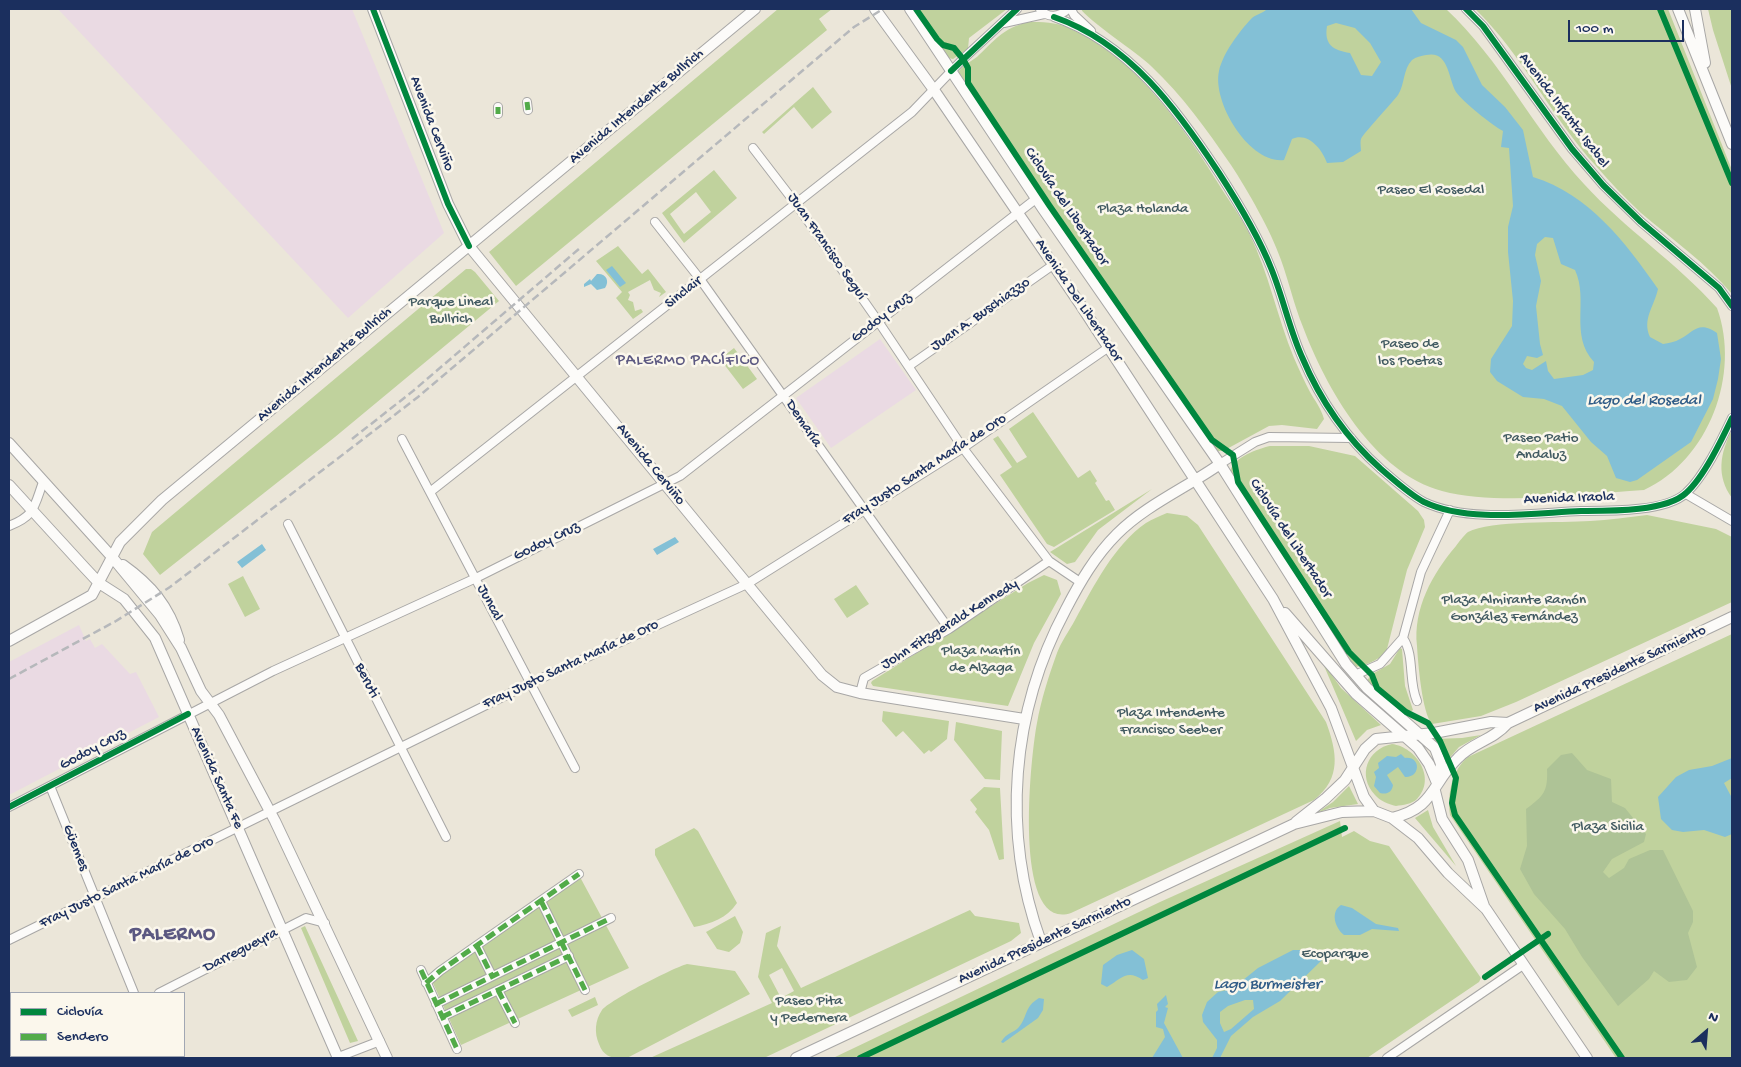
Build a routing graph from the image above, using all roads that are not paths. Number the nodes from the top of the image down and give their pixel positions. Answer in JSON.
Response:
{"nodes":[{"id":1,"x":373,"y":9,"type":"edge"},
{"id":2,"x":755,"y":9,"type":"edge"},
{"id":3,"x":875,"y":9,"type":"edge"},
{"id":4,"x":910,"y":9,"type":"edge"},
{"id":5,"x":1017,"y":9,"type":"edge"},
{"id":6,"x":1068,"y":9,"type":"edge"},
{"id":7,"x":1072,"y":9,"type":"edge"},
{"id":8,"x":1466,"y":9,"type":"edge"},
{"id":9,"x":1678,"y":9,"type":"edge"},
{"id":10,"x":1695,"y":9,"type":"edge"},
{"id":11,"x":1042,"y":11,"type":"edge"},
{"id":12,"x":1054,"y":16,"type":"junction"},
{"id":13,"x":1002,"y":24,"type":"junction"},
{"id":14,"x":1099,"y":40,"type":"junction"},
{"id":15,"x":951,"y":71,"type":"junction"},
{"id":16,"x":1709,"y":84,"type":"junction"},
{"id":17,"x":934,"y":90,"type":"junction"},
{"id":18,"x":1732,"y":144,"type":"edge"},
{"id":19,"x":753,"y":148,"type":"dead end"},
{"id":20,"x":1036,"y":198,"type":"junction"},
{"id":21,"x":796,"y":204,"type":"junction"},
{"id":22,"x":1018,"y":212,"type":"junction"},
{"id":23,"x":655,"y":222,"type":"dead end"},
{"id":24,"x":469,"y":246,"type":"junction"},
{"id":25,"x":1053,"y":265,"type":"junction"},
{"id":26,"x":700,"y":279,"type":"junction"},
{"id":27,"x":1732,"y":306,"type":"edge"},
{"id":28,"x":878,"y":321,"type":"junction"},
{"id":29,"x":1109,"y":347,"type":"junction"},
{"id":30,"x":909,"y":366,"type":"junction"},
{"id":31,"x":578,"y":376,"type":"junction"},
{"id":32,"x":783,"y":395,"type":"junction"},
{"id":33,"x":1732,"y":418,"type":"edge"},
{"id":34,"x":1351,"y":438,"type":"junction"},
{"id":35,"x":402,"y":439,"type":"dead end"},
{"id":36,"x":9,"y":443,"type":"edge"},
{"id":37,"x":963,"y":448,"type":"junction"},
{"id":38,"x":13,"y":451,"type":"edge"},
{"id":39,"x":1220,"y":464,"type":"junction"},
{"id":40,"x":1196,"y":480,"type":"junction"},
{"id":41,"x":42,"y":482,"type":"junction"},
{"id":42,"x":666,"y":484,"type":"junction"},
{"id":43,"x":9,"y":485,"type":"edge"},
{"id":44,"x":430,"y":492,"type":"junction"},
{"id":45,"x":1686,"y":494,"type":"junction"},
{"id":46,"x":1450,"y":510,"type":"junction"},
{"id":47,"x":864,"y":511,"type":"junction"},
{"id":48,"x":33,"y":512,"type":"junction"},
{"id":49,"x":1732,"y":521,"type":"edge"},
{"id":50,"x":288,"y":524,"type":"dead end"},
{"id":51,"x":9,"y":526,"type":"edge"},
{"id":52,"x":112,"y":557,"type":"junction"},
{"id":53,"x":1049,"y":561,"type":"junction"},
{"id":54,"x":476,"y":578,"type":"junction"},
{"id":55,"x":1080,"y":582,"type":"junction"},
{"id":56,"x":99,"y":583,"type":"junction"},
{"id":57,"x":747,"y":584,"type":"junction"},
{"id":58,"x":1273,"y":599,"type":"junction"},
{"id":59,"x":1732,"y":617,"type":"edge"},
{"id":60,"x":949,"y":629,"type":"junction"},
{"id":61,"x":344,"y":637,"type":"junction"},
{"id":62,"x":1403,"y":638,"type":"junction"},
{"id":63,"x":9,"y":642,"type":"edge"},
{"id":64,"x":1355,"y":675,"type":"junction"},
{"id":65,"x":531,"y":683,"type":"junction"},
{"id":66,"x":860,"y":693,"type":"junction"},
{"id":67,"x":1417,"y":701,"type":"dead end"},
{"id":68,"x":208,"y":703,"type":"junction"},
{"id":69,"x":188,"y":714,"type":"junction"},
{"id":70,"x":1024,"y":719,"type":"junction"},
{"id":71,"x":1508,"y":723,"type":"junction"},
{"id":72,"x":1421,"y":734,"type":"junction"},
{"id":73,"x":1404,"y":736,"type":"junction"},
{"id":74,"x":400,"y":748,"type":"junction"},
{"id":75,"x":575,"y":768,"type":"dead end"},
{"id":76,"x":1354,"y":768,"type":"junction"},
{"id":77,"x":50,"y":786,"type":"junction"},
{"id":78,"x":1436,"y":787,"type":"junction"},
{"id":79,"x":9,"y":807,"type":"edge"},
{"id":80,"x":1374,"y":811,"type":"junction"},
{"id":81,"x":270,"y":812,"type":"junction"},
{"id":82,"x":1392,"y":818,"type":"junction"},
{"id":83,"x":1294,"y":824,"type":"junction"},
{"id":84,"x":239,"y":828,"type":"junction"},
{"id":85,"x":446,"y":837,"type":"dead end"},
{"id":86,"x":579,"y":874,"type":"dead end"},
{"id":87,"x":96,"y":898,"type":"junction"},
{"id":88,"x":541,"y":901,"type":"junction"},
{"id":89,"x":1486,"y":909,"type":"junction"},
{"id":90,"x":611,"y":918,"type":"dead end"},
{"id":91,"x":325,"y":923,"type":"junction"},
{"id":92,"x":282,"y":930,"type":"junction"},
{"id":93,"x":9,"y":940,"type":"edge"},
{"id":94,"x":562,"y":942,"type":"junction"},
{"id":95,"x":1040,"y":942,"type":"junction"},
{"id":96,"x":477,"y":946,"type":"junction"},
{"id":97,"x":569,"y":956,"type":"junction"},
{"id":98,"x":1523,"y":965,"type":"junction"},
{"id":99,"x":421,"y":970,"type":"dead end"},
{"id":100,"x":492,"y":976,"type":"junction"},
{"id":101,"x":426,"y":983,"type":"junction"},
{"id":102,"x":498,"y":990,"type":"junction"},
{"id":103,"x":585,"y":990,"type":"dead end"},
{"id":104,"x":134,"y":992,"type":"edge"},
{"id":105,"x":161,"y":992,"type":"edge"},
{"id":106,"x":436,"y":1004,"type":"junction"},
{"id":107,"x":442,"y":1017,"type":"junction"},
{"id":108,"x":514,"y":1023,"type":"dead end"},
{"id":109,"x":380,"y":1041,"type":"junction"},
{"id":110,"x":458,"y":1049,"type":"dead end"},
{"id":111,"x":337,"y":1058,"type":"edge"},
{"id":112,"x":387,"y":1058,"type":"edge"},
{"id":113,"x":796,"y":1058,"type":"edge"},
{"id":114,"x":1387,"y":1058,"type":"edge"},
{"id":115,"x":1587,"y":1058,"type":"edge"}],
"edges":[{"from":1,"to":24,"type":"main road","name":"Avenida Cerviño"},
{"from":2,"to":24,"type":"main road","name":"Avenida Intendente Bullrich"},
{"from":3,"to":17,"type":"main road","name":"Avenida Del Libertador"},
{"from":4,"to":15,"type":"main road","name":"Avenida Del Libertador"},
{"from":5,"to":13,"type":"street"},
{"from":6,"to":12,"type":"street"},
{"from":7,"to":14,"type":"street"},
{"from":8,"to":27,"type":"street","name":"Avenida Infanta Isabel"},
{"from":9,"to":16,"type":"main road"},
{"from":10,"to":16,"type":"main road"},
{"from":11,"to":12,"type":"street"},
{"from":11,"to":13,"type":"street"},
{"from":12,"to":14,"type":"street"},
{"from":13,"to":15,"type":"street"},
{"from":14,"to":34,"type":"street","name":"Avenida Iraola"},
{"from":15,"to":17,"type":"street"},
{"from":15,"to":20,"type":"main road","name":"Avenida Del Libertador"},
{"from":16,"to":18,"type":"main road"},
{"from":17,"to":21,"type":"street","name":"Sinclair"},
{"from":17,"to":22,"type":"main road","name":"Avenida Del Libertador"},
{"from":19,"to":21,"type":"street","name":"Juan Francisco Seguí"},
{"from":20,"to":22,"type":"street","name":"Godoy Cruz"},
{"from":20,"to":39,"type":"main road","name":"Avenida Del Libertador"},
{"from":21,"to":26,"type":"street","name":"Sinclair"},
{"from":21,"to":28,"type":"street","name":"Juan Francisco Seguí"},
{"from":22,"to":25,"type":"main road","name":"Avenida Del Libertador"},
{"from":22,"to":28,"type":"street","name":"Godoy Cruz"},
{"from":23,"to":26,"type":"street","name":"Demaría"},
{"from":24,"to":31,"type":"main road","name":"Avenida Cerviño"},
{"from":24,"to":52,"type":"main road","name":"Avenida Intendente Bullrich"},
{"from":25,"to":29,"type":"main road","name":"Avenida Del Libertador"},
{"from":25,"to":30,"type":"street","name":"Juan A. Buschiazzo"},
{"from":26,"to":31,"type":"street","name":"Sinclair"},
{"from":26,"to":32,"type":"street","name":"Demaría"},
{"from":28,"to":30,"type":"street","name":"Juan Francisco Seguí"},
{"from":28,"to":32,"type":"street","name":"Godoy Cruz"},
{"from":29,"to":37,"type":"street","name":"Fray Justo Santa María de Oro"},
{"from":29,"to":40,"type":"main road","name":"Avenida Del Libertador"},
{"from":30,"to":37,"type":"street","name":"Juan Francisco Seguí"},
{"from":31,"to":42,"type":"main road","name":"Avenida Cerviño"},
{"from":31,"to":44,"type":"street","name":"Sinclair"},
{"from":32,"to":42,"type":"street","name":"Godoy Cruz"},
{"from":32,"to":47,"type":"street","name":"Demaría"},
{"from":33,"to":45,"type":"street"},
{"from":34,"to":39,"type":"street"},
{"from":34,"to":46,"type":"street","name":"Avenida Iraola"},
{"from":35,"to":44,"type":"street","name":"Juncal"},
{"from":36,"to":38,"type":"main road","name":"Avenida Santa Fe"},
{"from":37,"to":47,"type":"street","name":"Fray Justo Santa María de Oro"},
{"from":37,"to":53,"type":"street","name":"Juan Francisco Seguí"},
{"from":38,"to":41,"type":"main road","name":"Avenida Santa Fe"},
{"from":39,"to":40,"type":"main road"},
{"from":39,"to":64,"type":"main road","name":"Avenida Del Libertador"},
{"from":40,"to":55,"type":"main road"},
{"from":40,"to":58,"type":"main road","name":"Avenida Del Libertador"},
{"from":41,"to":48,"type":"street"},
{"from":41,"to":52,"type":"main road","name":"Avenida Santa Fe"},
{"from":42,"to":54,"type":"street","name":"Godoy Cruz"},
{"from":42,"to":57,"type":"main road","name":"Avenida Cerviño"},
{"from":43,"to":48,"type":"main road","name":"Avenida Santa Fe"},
{"from":44,"to":54,"type":"street","name":"Juncal"},
{"from":45,"to":46,"type":"street","name":"Avenida Iraola"},
{"from":45,"to":49,"type":"street"},
{"from":46,"to":62,"type":"street"},
{"from":47,"to":57,"type":"street","name":"Fray Justo Santa María de Oro"},
{"from":47,"to":60,"type":"street","name":"Demaría"},
{"from":48,"to":51,"type":"street"},
{"from":48,"to":56,"type":"main road","name":"Avenida Santa Fe"},
{"from":50,"to":61,"type":"street","name":"Beruti"},
{"from":52,"to":56,"type":"main road","name":"Avenida Intendente Bullrich"},
{"from":52,"to":68,"type":"main road","name":"Avenida Santa Fe"},
{"from":53,"to":55,"type":"street","name":"Juan Francisco Seguí"},
{"from":53,"to":60,"type":"street","name":"John Fitzgerald Kennedy"},
{"from":54,"to":61,"type":"street","name":"Godoy Cruz"},
{"from":54,"to":65,"type":"street","name":"Juncal"},
{"from":55,"to":70,"type":"main road"},
{"from":56,"to":63,"type":"main road","name":"Avenida Intendente Bullrich"},
{"from":56,"to":69,"type":"main road","name":"Avenida Santa Fe"},
{"from":57,"to":65,"type":"street","name":"Fray Justo Santa María de Oro"},
{"from":57,"to":66,"type":"main road","name":"Avenida Cerviño"},
{"from":58,"to":73,"type":"main road","name":"Avenida Del Libertador"},
{"from":58,"to":76,"type":"main road","name":"Avenida Del Libertador"},
{"from":59,"to":71,"type":"main road","name":"Avenida Presidente Sarmiento"},
{"from":60,"to":66,"type":"street","name":"John Fitzgerald Kennedy"},
{"from":61,"to":68,"type":"street","name":"Godoy Cruz"},
{"from":61,"to":74,"type":"street","name":"Beruti"},
{"from":62,"to":64,"type":"street"},
{"from":62,"to":67,"type":"street"},
{"from":64,"to":72,"type":"main road","name":"Avenida Del Libertador"},
{"from":65,"to":74,"type":"street","name":"Fray Justo Santa María de Oro"},
{"from":65,"to":75,"type":"street","name":"Juncal"},
{"from":66,"to":70,"type":"main road","name":"Avenida Cerviño"},
{"from":68,"to":69,"type":"street","name":"Godoy Cruz"},
{"from":68,"to":81,"type":"main road","name":"Avenida Santa Fe"},
{"from":69,"to":77,"type":"street","name":"Godoy Cruz"},
{"from":69,"to":84,"type":"main road","name":"Avenida Santa Fe"},
{"from":70,"to":95,"type":"main road"},
{"from":71,"to":72,"type":"main road","name":"Avenida Presidente Sarmiento"},
{"from":71,"to":78,"type":"main road","name":"Avenida Presidente Sarmiento"},
{"from":72,"to":73,"type":"main road","name":"Avenida Presidente Sarmiento"},
{"from":72,"to":78,"type":"main road","name":"Avenida Del Libertador"},
{"from":73,"to":76,"type":"main road","name":"Avenida Presidente Sarmiento"},
{"from":73,"to":78,"type":"main road","name":"Avenida Del Libertador"},
{"from":74,"to":81,"type":"street","name":"Fray Justo Santa María de Oro"},
{"from":74,"to":85,"type":"street","name":"Beruti"},
{"from":76,"to":80,"type":"main road","name":"Avenida Del Libertador"},
{"from":76,"to":83,"type":"main road","name":"Avenida Presidente Sarmiento"},
{"from":77,"to":79,"type":"street","name":"Godoy Cruz"},
{"from":77,"to":87,"type":"street","name":"Güemes"},
{"from":78,"to":82,"type":"main road","name":"Avenida Presidente Sarmiento"},
{"from":78,"to":89,"type":"main road","name":"Avenida Del Libertador"},
{"from":80,"to":82,"type":"main road","name":"Avenida Del Libertador"},
{"from":80,"to":83,"type":"main road","name":"Avenida Presidente Sarmiento"},
{"from":81,"to":84,"type":"street","name":"Fray Justo Santa María de Oro"},
{"from":81,"to":91,"type":"main road","name":"Avenida Santa Fe"},
{"from":82,"to":89,"type":"main road","name":"Avenida Del Libertador"},
{"from":83,"to":95,"type":"main road","name":"Avenida Presidente Sarmiento"},
{"from":84,"to":87,"type":"street","name":"Fray Justo Santa María de Oro"},
{"from":84,"to":92,"type":"main road","name":"Avenida Santa Fe"},
{"from":86,"to":88,"type":"street"},
{"from":87,"to":93,"type":"street","name":"Fray Justo Santa María de Oro"},
{"from":87,"to":104,"type":"street","name":"Güemes"},
{"from":88,"to":94,"type":"street"},
{"from":88,"to":96,"type":"street"},
{"from":89,"to":98,"type":"main road","name":"Avenida Del Libertador"},
{"from":90,"to":94,"type":"street"},
{"from":91,"to":92,"type":"street","name":"Darregueyra"},
{"from":91,"to":109,"type":"main road","name":"Avenida Santa Fe"},
{"from":92,"to":105,"type":"street","name":"Darregueyra"},
{"from":92,"to":111,"type":"main road","name":"Avenida Santa Fe"},
{"from":94,"to":97,"type":"street"},
{"from":94,"to":100,"type":"street"},
{"from":95,"to":113,"type":"main road","name":"Avenida Presidente Sarmiento"},
{"from":96,"to":100,"type":"street"},
{"from":96,"to":101,"type":"street"},
{"from":97,"to":102,"type":"street"},
{"from":97,"to":103,"type":"street"},
{"from":98,"to":114,"type":"street"},
{"from":98,"to":115,"type":"main road","name":"Avenida Del Libertador"},
{"from":99,"to":101,"type":"street"},
{"from":100,"to":106,"type":"street"},
{"from":101,"to":106,"type":"street"},
{"from":102,"to":107,"type":"street"},
{"from":102,"to":108,"type":"street"},
{"from":106,"to":107,"type":"street"},
{"from":107,"to":110,"type":"street"},
{"from":109,"to":111,"type":"street"},
{"from":109,"to":112,"type":"main road","name":"Avenida Santa Fe"}]}
